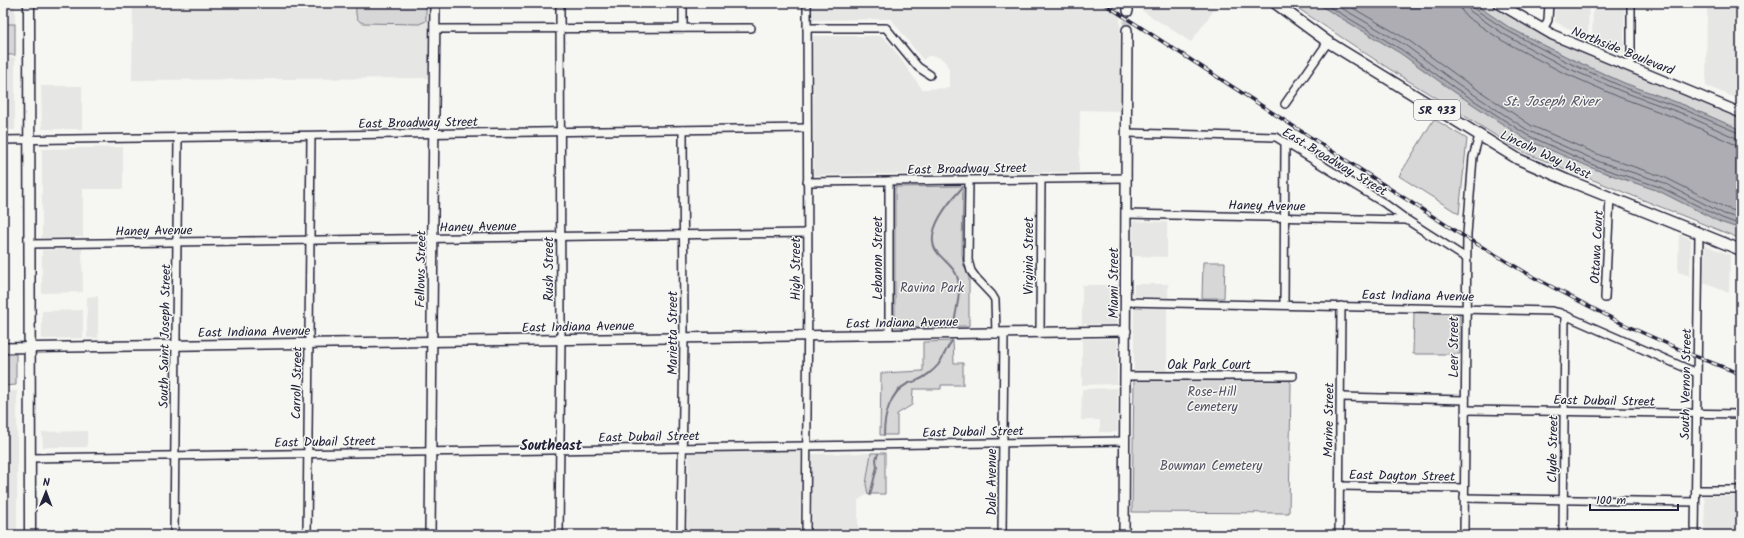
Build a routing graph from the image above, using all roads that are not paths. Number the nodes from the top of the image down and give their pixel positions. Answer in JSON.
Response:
{"nodes":[{"id":1,"x":29,"y":3,"type":"edge"},
{"id":2,"x":435,"y":3,"type":"edge"},
{"id":3,"x":560,"y":3,"type":"edge"},
{"id":4,"x":683,"y":3,"type":"edge"},
{"id":5,"x":806,"y":3,"type":"edge"},
{"id":6,"x":1274,"y":3,"type":"edge"},
{"id":7,"x":1498,"y":3,"type":"edge"},
{"id":8,"x":1549,"y":3,"type":"edge"},
{"id":9,"x":1631,"y":3,"type":"edge"},
{"id":10,"x":683,"y":28,"type":"junction"},
{"id":11,"x":751,"y":28,"type":"dead end"},
{"id":12,"x":807,"y":28,"type":"junction"},
{"id":13,"x":435,"y":29,"type":"junction"},
{"id":14,"x":560,"y":29,"type":"junction"},
{"id":15,"x":1127,"y":30,"type":"tunnel mouth"},
{"id":16,"x":1543,"y":30,"type":"junction"},
{"id":17,"x":1328,"y":42,"type":"junction"},
{"id":18,"x":1631,"y":67,"type":"junction"},
{"id":19,"x":930,"y":75,"type":"dead end"},
{"id":20,"x":1285,"y":104,"type":"dead end"},
{"id":21,"x":1741,"y":112,"type":"edge"},
{"id":22,"x":807,"y":128,"type":"junction"},
{"id":23,"x":683,"y":130,"type":"junction"},
{"id":24,"x":560,"y":132,"type":"junction"},
{"id":25,"x":434,"y":133,"type":"junction"},
{"id":26,"x":1127,"y":133,"type":"junction"},
{"id":27,"x":311,"y":136,"type":"junction"},
{"id":28,"x":1479,"y":136,"type":"junction"},
{"id":29,"x":178,"y":138,"type":"junction"},
{"id":30,"x":29,"y":139,"type":"junction"},
{"id":31,"x":3,"y":140,"type":"edge"},
{"id":32,"x":1285,"y":143,"type":"junction"},
{"id":33,"x":1127,"y":178,"type":"junction"},
{"id":34,"x":1041,"y":179,"type":"junction"},
{"id":35,"x":969,"y":180,"type":"junction"},
{"id":36,"x":889,"y":181,"type":"junction"},
{"id":37,"x":807,"y":182,"type":"junction"},
{"id":38,"x":1610,"y":198,"type":"junction"},
{"id":39,"x":1126,"y":214,"type":"junction"},
{"id":40,"x":1284,"y":218,"type":"junction"},
{"id":41,"x":1406,"y":220,"type":"junction"},
{"id":42,"x":807,"y":233,"type":"junction"},
{"id":43,"x":1699,"y":233,"type":"junction"},
{"id":44,"x":684,"y":235,"type":"junction"},
{"id":45,"x":560,"y":237,"type":"junction"},
{"id":46,"x":433,"y":239,"type":"junction"},
{"id":47,"x":310,"y":240,"type":"junction"},
{"id":48,"x":177,"y":242,"type":"junction"},
{"id":49,"x":29,"y":244,"type":"junction"},
{"id":50,"x":1741,"y":250,"type":"edge"},
{"id":51,"x":1466,"y":258,"type":"junction"},
{"id":52,"x":1605,"y":298,"type":"dead end"},
{"id":53,"x":1126,"y":302,"type":"junction"},
{"id":54,"x":1284,"y":305,"type":"junction"},
{"id":55,"x":1341,"y":306,"type":"junction"},
{"id":56,"x":1466,"y":309,"type":"junction"},
{"id":57,"x":1565,"y":315,"type":"junction"},
{"id":58,"x":1126,"y":331,"type":"junction"},
{"id":59,"x":1040,"y":333,"type":"junction"},
{"id":60,"x":1000,"y":334,"type":"junction"},
{"id":61,"x":889,"y":335,"type":"junction"},
{"id":62,"x":807,"y":336,"type":"junction"},
{"id":63,"x":684,"y":338,"type":"junction"},
{"id":64,"x":561,"y":339,"type":"junction"},
{"id":65,"x":432,"y":341,"type":"junction"},
{"id":66,"x":309,"y":343,"type":"junction"},
{"id":67,"x":176,"y":345,"type":"junction"},
{"id":68,"x":30,"y":347,"type":"junction"},
{"id":69,"x":3,"y":348,"type":"edge"},
{"id":70,"x":1697,"y":373,"type":"junction"},
{"id":71,"x":1126,"y":376,"type":"junction"},
{"id":72,"x":1293,"y":376,"type":"dead end"},
{"id":73,"x":1341,"y":397,"type":"junction"},
{"id":74,"x":1465,"y":400,"type":"junction"},
{"id":75,"x":1466,"y":410,"type":"junction"},
{"id":76,"x":1564,"y":412,"type":"junction"},
{"id":77,"x":1697,"y":414,"type":"junction"},
{"id":78,"x":1741,"y":414,"type":"edge"},
{"id":79,"x":1125,"y":441,"type":"junction"},
{"id":80,"x":1003,"y":443,"type":"junction"},
{"id":81,"x":806,"y":446,"type":"junction"},
{"id":82,"x":683,"y":448,"type":"junction"},
{"id":83,"x":560,"y":450,"type":"junction"},
{"id":84,"x":431,"y":452,"type":"junction"},
{"id":85,"x":308,"y":453,"type":"junction"},
{"id":86,"x":175,"y":455,"type":"junction"},
{"id":87,"x":30,"y":458,"type":"junction"},
{"id":88,"x":1339,"y":486,"type":"junction"},
{"id":89,"x":1464,"y":488,"type":"junction"},
{"id":90,"x":1696,"y":490,"type":"junction"},
{"id":91,"x":1741,"y":490,"type":"edge"},
{"id":92,"x":1464,"y":498,"type":"junction"},
{"id":93,"x":1563,"y":500,"type":"junction"},
{"id":94,"x":1695,"y":502,"type":"junction"},
{"id":95,"x":30,"y":535,"type":"edge"},
{"id":96,"x":174,"y":535,"type":"edge"},
{"id":97,"x":307,"y":535,"type":"edge"},
{"id":98,"x":430,"y":535,"type":"edge"},
{"id":99,"x":559,"y":535,"type":"edge"},
{"id":100,"x":682,"y":535,"type":"edge"},
{"id":101,"x":806,"y":535,"type":"edge"},
{"id":102,"x":1002,"y":535,"type":"edge"},
{"id":103,"x":1124,"y":535,"type":"edge"},
{"id":104,"x":1339,"y":535,"type":"edge"},
{"id":105,"x":1464,"y":535,"type":"edge"},
{"id":106,"x":1563,"y":535,"type":"edge"},
{"id":107,"x":1695,"y":535,"type":"edge"}],
"edges":[{"from":1,"to":30,"type":"main road"},
{"from":2,"to":13,"type":"street","name":"Fellows Street"},
{"from":3,"to":14,"type":"street","name":"Rush Street"},
{"from":4,"to":10,"type":"street"},
{"from":5,"to":12,"type":"street","name":"High Street"},
{"from":6,"to":17,"type":"main road","name":"Lincoln Way West","number":"SR 933"},
{"from":7,"to":16,"type":"street","name":"Northside Boulevard"},
{"from":8,"to":16,"type":"street"},
{"from":9,"to":18,"type":"street"},
{"from":10,"to":11,"type":"street"},
{"from":10,"to":14,"type":"street"},
{"from":12,"to":19,"type":"street"},
{"from":12,"to":22,"type":"street","name":"High Street"},
{"from":13,"to":14,"type":"street"},
{"from":13,"to":25,"type":"street","name":"Fellows Street"},
{"from":14,"to":24,"type":"street","name":"Rush Street"},
{"from":15,"to":26,"type":"street","name":"Miami Street"},
{"from":16,"to":18,"type":"street","name":"Northside Boulevard"},
{"from":17,"to":20,"type":"street"},
{"from":17,"to":28,"type":"main road","name":"Lincoln Way West","number":"SR 933"},
{"from":18,"to":21,"type":"street","name":"Northside Boulevard"},
{"from":22,"to":23,"type":"street","name":"East Broadway Street"},
{"from":22,"to":37,"type":"street","name":"High Street"},
{"from":23,"to":24,"type":"street","name":"East Broadway Street"},
{"from":23,"to":44,"type":"street","name":"Marietta Street"},
{"from":24,"to":25,"type":"street","name":"East Broadway Street"},
{"from":24,"to":45,"type":"street","name":"Rush Street"},
{"from":25,"to":27,"type":"street","name":"East Broadway Street"},
{"from":25,"to":46,"type":"street","name":"Fellows Street"},
{"from":26,"to":32,"type":"street","name":"East Broadway Street"},
{"from":26,"to":33,"type":"street","name":"Miami Street"},
{"from":27,"to":29,"type":"street","name":"East Broadway Street"},
{"from":27,"to":47,"type":"street","name":"Carroll Street"},
{"from":28,"to":38,"type":"main road","name":"Lincoln Way West","number":"SR 933"},
{"from":28,"to":51,"type":"street","name":"Leer Street"},
{"from":29,"to":30,"type":"street","name":"East Broadway Street"},
{"from":29,"to":48,"type":"street","name":"South Saint Joseph Street"},
{"from":30,"to":31,"type":"street","name":"East Broadway Street"},
{"from":30,"to":49,"type":"main road"},
{"from":32,"to":40,"type":"street"},
{"from":32,"to":41,"type":"street","name":"East Broadway Street"},
{"from":33,"to":34,"type":"street","name":"East Broadway Street"},
{"from":33,"to":39,"type":"street","name":"Miami Street"},
{"from":34,"to":35,"type":"street","name":"East Broadway Street"},
{"from":34,"to":59,"type":"street","name":"Virginia Street"},
{"from":35,"to":36,"type":"street","name":"East Broadway Street"},
{"from":35,"to":60,"type":"street","name":"Dale Avenue"},
{"from":36,"to":37,"type":"street","name":"East Broadway Street"},
{"from":36,"to":61,"type":"street","name":"Lebanon Street"},
{"from":37,"to":42,"type":"street","name":"High Street"},
{"from":38,"to":43,"type":"main road","name":"Lincoln Way West","number":"SR 933"},
{"from":38,"to":52,"type":"street","name":"Ottawa Court"},
{"from":39,"to":40,"type":"street","name":"Haney Avenue"},
{"from":39,"to":53,"type":"street","name":"Miami Street"},
{"from":40,"to":41,"type":"street","name":"Haney Avenue"},
{"from":40,"to":54,"type":"street"},
{"from":41,"to":51,"type":"street","name":"East Broadway Street"},
{"from":42,"to":44,"type":"street","name":"Haney Avenue"},
{"from":42,"to":62,"type":"street","name":"High Street"},
{"from":43,"to":50,"type":"main road","name":"Lincoln Way West","number":"SR 933"},
{"from":43,"to":70,"type":"street","name":"South Vernon Street"},
{"from":44,"to":45,"type":"street","name":"Haney Avenue"},
{"from":44,"to":63,"type":"street","name":"Marietta Street"},
{"from":45,"to":46,"type":"street","name":"Haney Avenue"},
{"from":45,"to":64,"type":"street","name":"Rush Street"},
{"from":46,"to":47,"type":"street","name":"Haney Avenue"},
{"from":46,"to":65,"type":"street","name":"Fellows Street"},
{"from":47,"to":48,"type":"street","name":"Haney Avenue"},
{"from":47,"to":66,"type":"street","name":"Carroll Street"},
{"from":48,"to":49,"type":"street","name":"Haney Avenue"},
{"from":48,"to":67,"type":"street","name":"South Saint Joseph Street"},
{"from":49,"to":68,"type":"main road"},
{"from":51,"to":56,"type":"street","name":"Leer Street"},
{"from":53,"to":54,"type":"street","name":"East Indiana Avenue"},
{"from":53,"to":58,"type":"street","name":"Miami Street"},
{"from":54,"to":55,"type":"street","name":"East Indiana Avenue"},
{"from":55,"to":56,"type":"street","name":"East Indiana Avenue"},
{"from":55,"to":73,"type":"street","name":"Marine Street"},
{"from":56,"to":57,"type":"street","name":"East Indiana Avenue"},
{"from":56,"to":74,"type":"street","name":"Leer Street"},
{"from":57,"to":70,"type":"street","name":"East Indiana Avenue"},
{"from":57,"to":76,"type":"street","name":"Clyde Street"},
{"from":58,"to":59,"type":"street","name":"East Indiana Avenue"},
{"from":58,"to":71,"type":"street","name":"Miami Street"},
{"from":59,"to":60,"type":"street","name":"East Indiana Avenue"},
{"from":60,"to":61,"type":"street","name":"East Indiana Avenue"},
{"from":60,"to":80,"type":"street","name":"Dale Avenue"},
{"from":61,"to":62,"type":"street","name":"East Indiana Avenue"},
{"from":62,"to":63,"type":"street","name":"East Indiana Avenue"},
{"from":62,"to":81,"type":"street","name":"High Street"},
{"from":63,"to":64,"type":"street","name":"East Indiana Avenue"},
{"from":63,"to":82,"type":"street","name":"Marietta Street"},
{"from":64,"to":65,"type":"street","name":"East Indiana Avenue"},
{"from":64,"to":83,"type":"street","name":"Rush Street"},
{"from":65,"to":66,"type":"street","name":"East Indiana Avenue"},
{"from":65,"to":84,"type":"street","name":"Fellows Street"},
{"from":66,"to":67,"type":"street","name":"East Indiana Avenue"},
{"from":66,"to":85,"type":"street","name":"Carroll Street"},
{"from":67,"to":68,"type":"street","name":"East Indiana Avenue"},
{"from":67,"to":86,"type":"street","name":"South Saint Joseph Street"},
{"from":68,"to":69,"type":"street","name":"East Indiana Avenue"},
{"from":68,"to":87,"type":"main road"},
{"from":70,"to":77,"type":"street","name":"South Vernon Street"},
{"from":71,"to":72,"type":"street","name":"Oak Park Court"},
{"from":71,"to":79,"type":"street","name":"Miami Street"},
{"from":73,"to":74,"type":"street"},
{"from":73,"to":88,"type":"street","name":"Marine Street"},
{"from":74,"to":75,"type":"street","name":"Leer Street"},
{"from":75,"to":76,"type":"street","name":"East Dubail Street"},
{"from":75,"to":89,"type":"street","name":"Leer Street"},
{"from":76,"to":77,"type":"street","name":"East Dubail Street"},
{"from":76,"to":93,"type":"street","name":"Clyde Street"},
{"from":77,"to":78,"type":"street","name":"East Dubail Street"},
{"from":77,"to":90,"type":"street","name":"South Vernon Street"},
{"from":79,"to":80,"type":"street","name":"East Dubail Street"},
{"from":79,"to":103,"type":"street","name":"Miami Street"},
{"from":80,"to":81,"type":"street","name":"East Dubail Street"},
{"from":80,"to":102,"type":"street","name":"Dale Avenue"},
{"from":81,"to":82,"type":"street","name":"East Dubail Street"},
{"from":81,"to":101,"type":"street","name":"High Street"},
{"from":82,"to":83,"type":"street","name":"East Dubail Street"},
{"from":82,"to":100,"type":"street","name":"Marietta Street"},
{"from":83,"to":84,"type":"street","name":"East Dubail Street"},
{"from":83,"to":99,"type":"street","name":"Rush Street"},
{"from":84,"to":85,"type":"street","name":"East Dubail Street"},
{"from":84,"to":98,"type":"street","name":"Fellows Street"},
{"from":85,"to":86,"type":"street","name":"East Dubail Street"},
{"from":85,"to":97,"type":"street","name":"Carroll Street"},
{"from":86,"to":87,"type":"street","name":"East Dubail Street"},
{"from":86,"to":96,"type":"street","name":"South Saint Joseph Street"},
{"from":87,"to":95,"type":"main road"},
{"from":88,"to":89,"type":"street","name":"East Dayton Street"},
{"from":88,"to":104,"type":"street","name":"Marine Street"},
{"from":89,"to":92,"type":"street","name":"Leer Street"},
{"from":90,"to":91,"type":"street"},
{"from":90,"to":94,"type":"street","name":"South Vernon Street"},
{"from":92,"to":93,"type":"street","name":"East Dayton Street"},
{"from":92,"to":105,"type":"street","name":"Leer Street"},
{"from":93,"to":94,"type":"street","name":"East Dayton Street"},
{"from":93,"to":106,"type":"street","name":"Clyde Street"},
{"from":94,"to":107,"type":"street","name":"South Vernon Street"}]}
